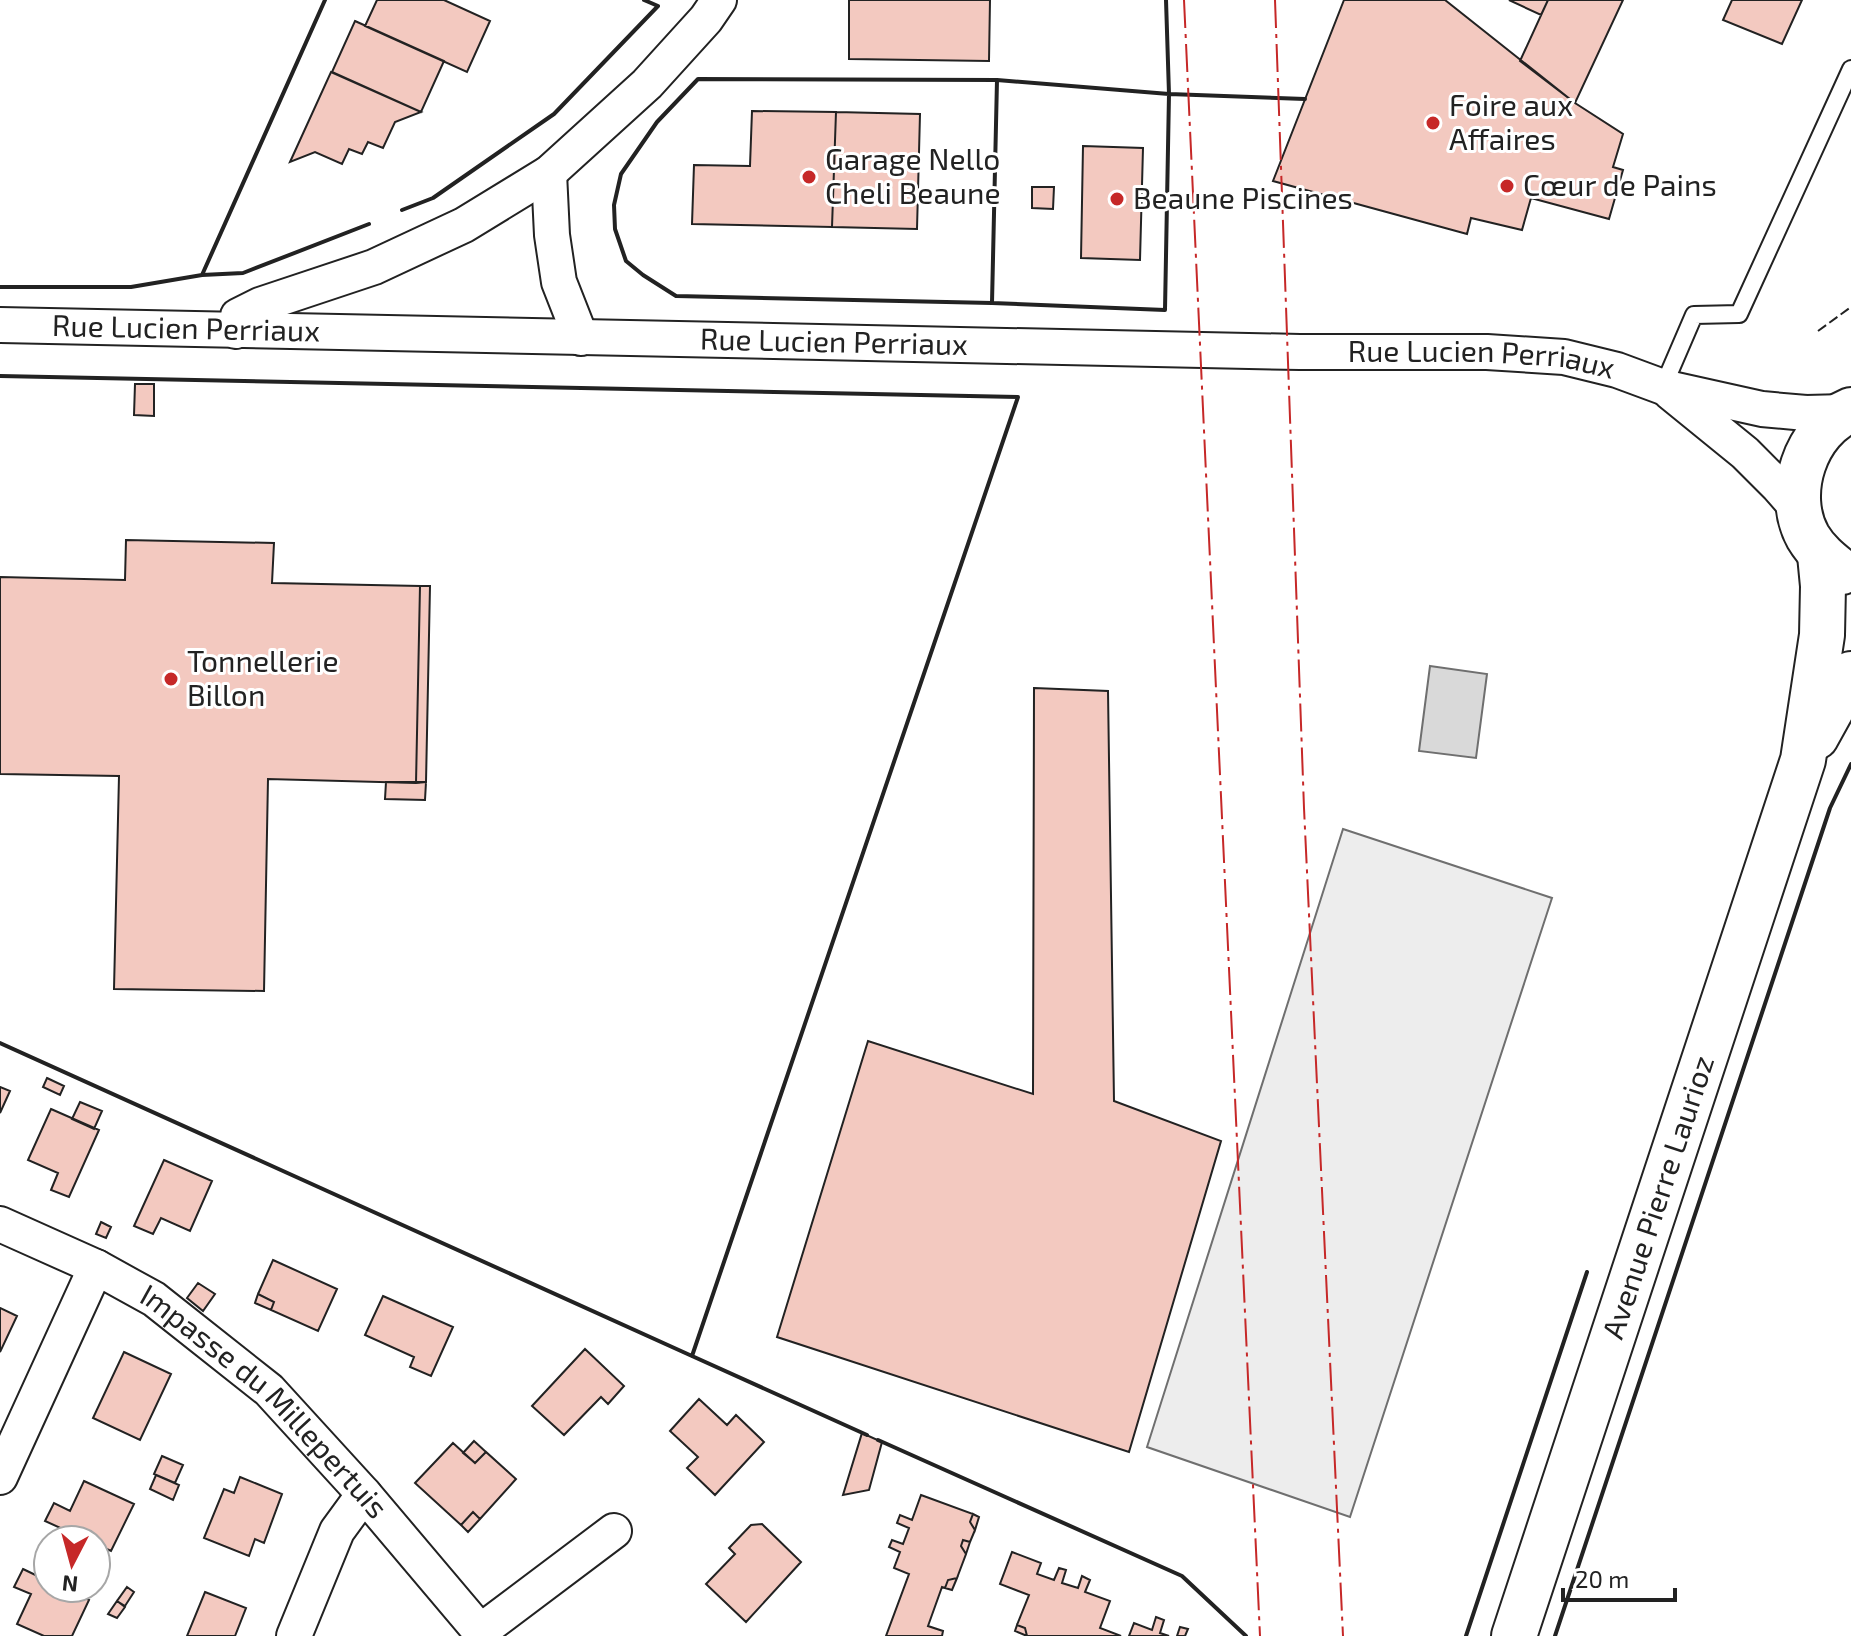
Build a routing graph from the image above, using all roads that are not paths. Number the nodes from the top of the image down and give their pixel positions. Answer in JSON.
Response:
{"nodes":[{"id":1,"x":719,"y":0,"type":"edge"},
{"id":2,"x":1851,"y":69,"type":"edge"},
{"id":3,"x":549,"y":173,"type":"junction"},
{"id":4,"x":0,"y":325,"type":"edge"},
{"id":5,"x":236,"y":331,"type":"junction"},
{"id":6,"x":581,"y":338,"type":"junction"},
{"id":7,"x":1663,"y":387,"type":"junction"},
{"id":8,"x":1848,"y":411,"type":"edge"},
{"id":9,"x":1799,"y":510,"type":"junction"},
{"id":10,"x":1836,"y":566,"type":"edge"},
{"id":11,"x":1851,"y":674,"type":"edge"},
{"id":12,"x":1803,"y":760,"type":"junction"},
{"id":13,"x":0,"y":1224,"type":"edge"},
{"id":14,"x":96,"y":1267,"type":"junction"},
{"id":15,"x":0,"y":1477,"type":"edge"},
{"id":16,"x":364,"y":1494,"type":"junction"},
{"id":17,"x":614,"y":1531,"type":"dead end"},
{"id":18,"x":483,"y":1634,"type":"edge"},
{"id":19,"x":294,"y":1636,"type":"edge"},
{"id":20,"x":1514,"y":1636,"type":"edge"}],
"edges":[{"from":1,"to":3,"type":"street"},
{"from":2,"to":7,"type":"lane"},
{"from":3,"to":5,"type":"street"},
{"from":3,"to":6,"type":"street"},
{"from":4,"to":5,"type":"street","name":"Rue Lucien Perriaux"},
{"from":5,"to":6,"type":"street","name":"Rue Lucien Perriaux"},
{"from":6,"to":7,"type":"street","name":"Rue Lucien Perriaux"},
{"from":7,"to":8,"type":"street","name":"Rue Lucien Perriaux"},
{"from":7,"to":9,"type":"street","name":"Rue Lucien Perriaux"},
{"from":8,"to":9,"type":"main road"},
{"from":9,"to":10,"type":"main road"},
{"from":10,"to":12,"type":"main road","name":"Avenue Pierre Laurioz"},
{"from":11,"to":12,"type":"main road","name":"Avenue Pierre Laurioz"},
{"from":12,"to":20,"type":"main road","name":"Avenue Pierre Laurioz"},
{"from":13,"to":14,"type":"street","name":"Impasse du Millepertuis"},
{"from":14,"to":15,"type":"street"},
{"from":14,"to":16,"type":"street","name":"Impasse du Millepertuis"},
{"from":16,"to":18,"type":"street","name":"Impasse du Millepertuis"},
{"from":16,"to":19,"type":"street"},
{"from":17,"to":18,"type":"street"}]}
